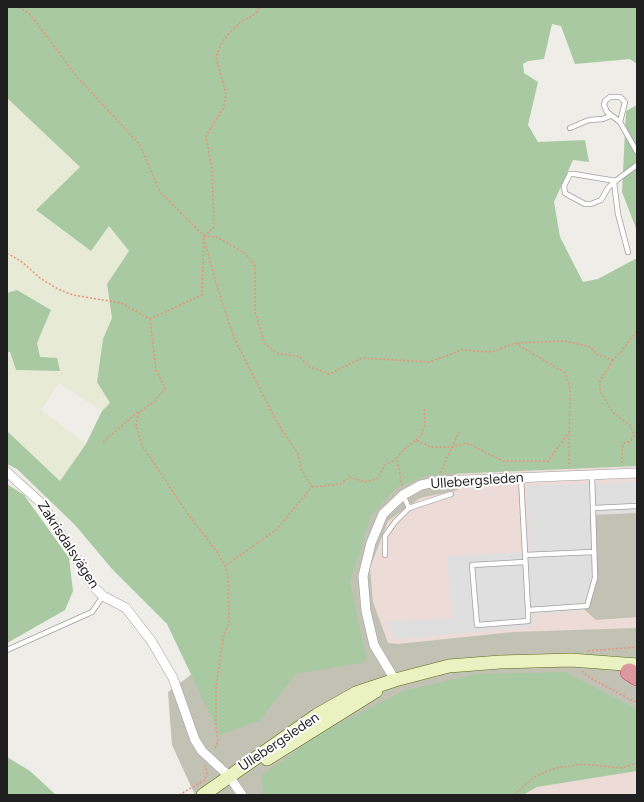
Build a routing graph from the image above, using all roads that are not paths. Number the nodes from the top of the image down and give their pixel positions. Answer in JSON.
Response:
{"nodes":[{"id":1,"x":610,"y":116,"type":"junction"},
{"id":2,"x":620,"y":122,"type":"junction"},
{"id":3,"x":570,"y":128,"type":"dead end"},
{"id":4,"x":637,"y":152,"type":"edge"},
{"id":5,"x":637,"y":165,"type":"edge"},
{"id":6,"x":615,"y":182,"type":"junction"},
{"id":7,"x":628,"y":252,"type":"dead end"},
{"id":8,"x":7,"y":472,"type":"edge"},
{"id":9,"x":637,"y":473,"type":"edge"},
{"id":10,"x":592,"y":475,"type":"junction"},
{"id":11,"x":521,"y":477,"type":"junction"},
{"id":12,"x":451,"y":494,"type":"dead end"},
{"id":13,"x":402,"y":495,"type":"junction"},
{"id":14,"x":637,"y":506,"type":"edge"},
{"id":15,"x":409,"y":508,"type":"junction"},
{"id":16,"x":594,"y":508,"type":"junction"},
{"id":17,"x":593,"y":552,"type":"junction"},
{"id":18,"x":385,"y":555,"type":"dead end"},
{"id":19,"x":525,"y":555,"type":"junction"},
{"id":20,"x":525,"y":562,"type":"junction"},
{"id":21,"x":103,"y":596,"type":"junction"},
{"id":22,"x":528,"y":610,"type":"junction"},
{"id":23,"x":7,"y":650,"type":"edge"},
{"id":24,"x":635,"y":672,"type":"edge"},
{"id":25,"x":395,"y":680,"type":"junction"},
{"id":26,"x":229,"y":776,"type":"junction"},
{"id":27,"x":202,"y":795,"type":"edge"},
{"id":28,"x":242,"y":795,"type":"edge"}],
"edges":[{"from":1,"to":2,"type":"lane"},
{"from":1,"to":2,"type":"lane"},
{"from":1,"to":3,"type":"lane"},
{"from":2,"to":4,"type":"lane"},
{"from":5,"to":6,"type":"lane"},
{"from":6,"to":6,"type":"lane"},
{"from":6,"to":7,"type":"lane"},
{"from":8,"to":21,"type":"street","name":"Zakrisdalsvägen"},
{"from":9,"to":10,"type":"street","name":"Ullebergsleden"},
{"from":10,"to":11,"type":"street","name":"Ullebergsleden"},
{"from":10,"to":16,"type":"lane"},
{"from":11,"to":13,"type":"street","name":"Ullebergsleden"},
{"from":11,"to":19,"type":"lane"},
{"from":12,"to":15,"type":"lane"},
{"from":13,"to":15,"type":"lane"},
{"from":13,"to":25,"type":"street","name":"Ullebergsleden"},
{"from":14,"to":16,"type":"lane"},
{"from":15,"to":18,"type":"lane"},
{"from":16,"to":17,"type":"lane"},
{"from":17,"to":19,"type":"lane"},
{"from":17,"to":22,"type":"lane"},
{"from":19,"to":20,"type":"lane"},
{"from":20,"to":22,"type":"lane"},
{"from":20,"to":22,"type":"lane"},
{"from":21,"to":23,"type":"lane"},
{"from":21,"to":26,"type":"street","name":"Zakrisdalsvägen"},
{"from":24,"to":25,"type":"main road","name":"Ullebergsleden"},
{"from":25,"to":26,"type":"main road","name":"Ullebergsleden"},
{"from":26,"to":27,"type":"main road","name":"Ullebergsleden"},
{"from":26,"to":28,"type":"street","name":"Zakrisdalsvägen"}]}
